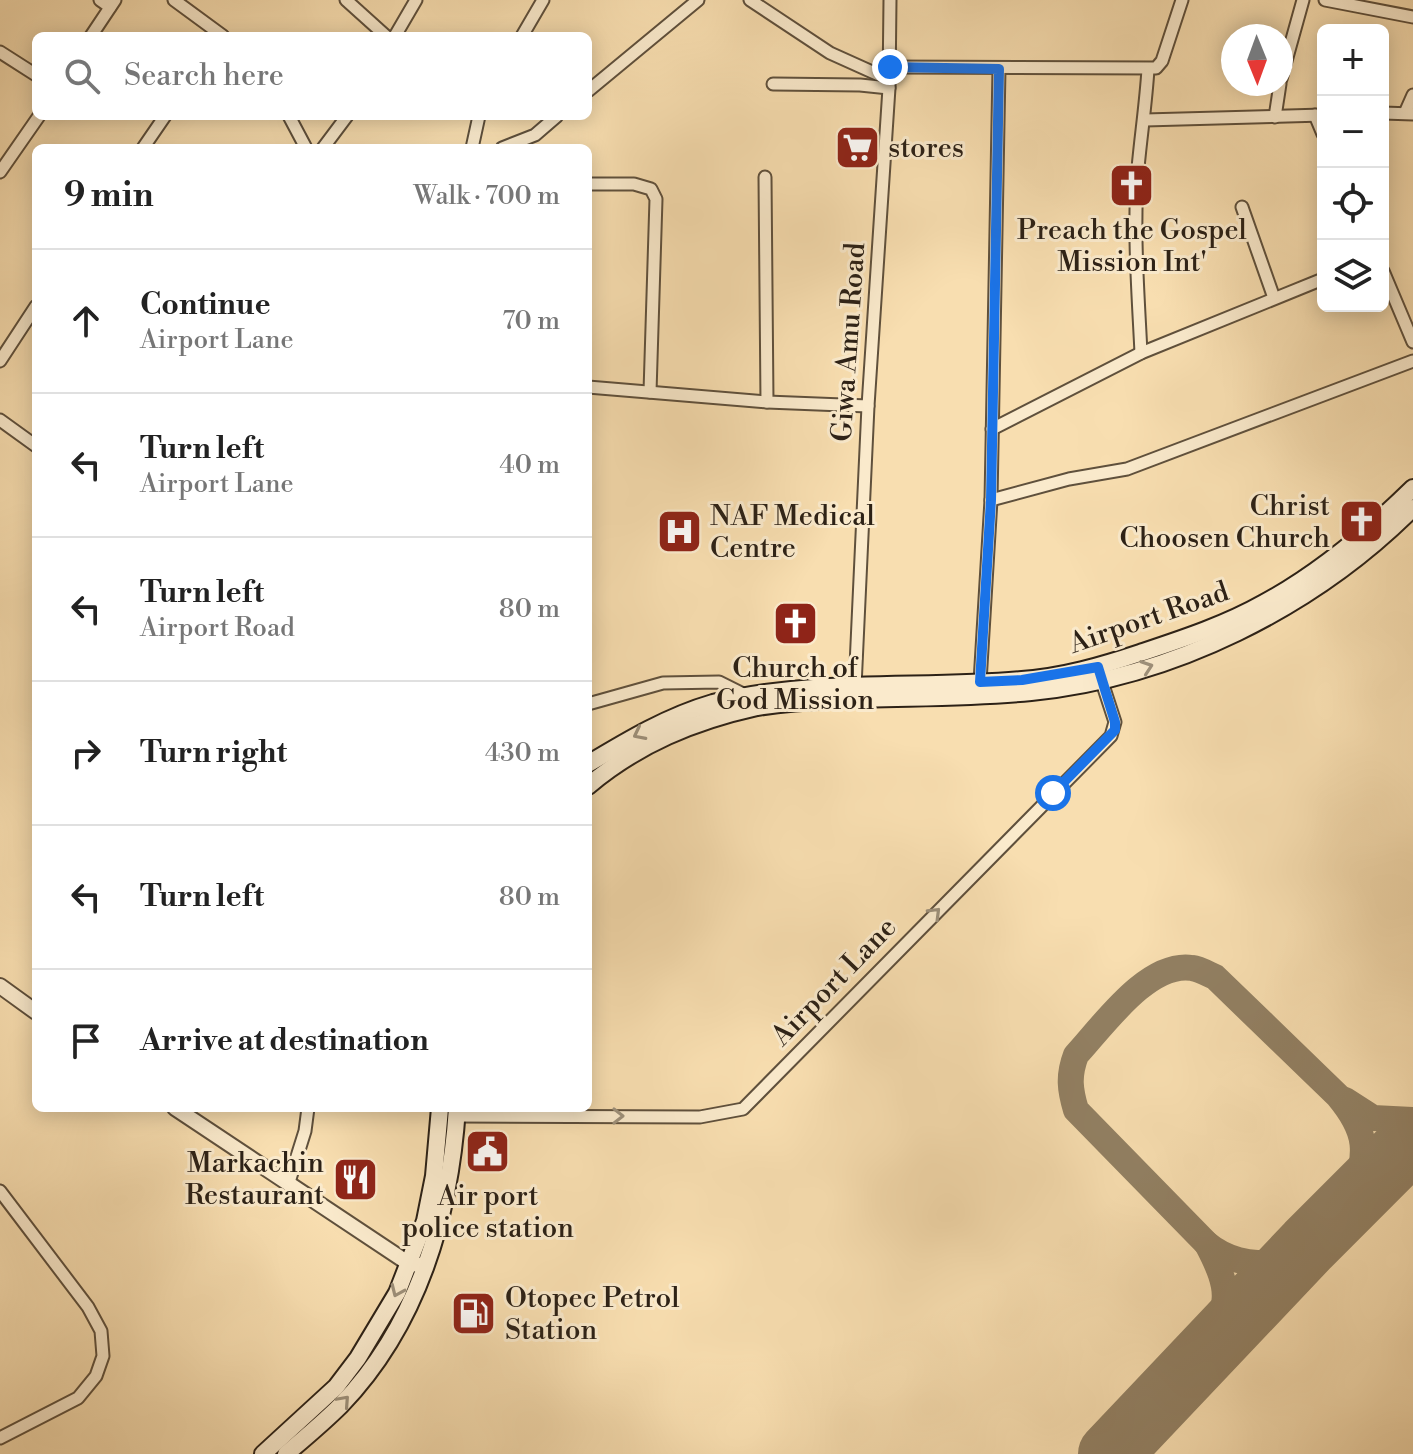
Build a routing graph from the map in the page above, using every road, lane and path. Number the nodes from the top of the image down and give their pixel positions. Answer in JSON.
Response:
{"nodes":[{"id":1,"x":174,"y":0,"type":"edge"},
{"id":2,"x":346,"y":0,"type":"edge"},
{"id":3,"x":416,"y":0,"type":"edge"},
{"id":4,"x":543,"y":0,"type":"edge"},
{"id":5,"x":698,"y":0,"type":"edge"},
{"id":6,"x":750,"y":0,"type":"edge"},
{"id":7,"x":890,"y":0,"type":"edge"},
{"id":8,"x":1182,"y":0,"type":"edge"},
{"id":9,"x":1303,"y":0,"type":"edge"},
{"id":10,"x":1325,"y":0,"type":"edge"},
{"id":11,"x":108,"y":2,"type":"edge"},
{"id":12,"x":1413,"y":17,"type":"edge"},
{"id":13,"x":93,"y":32,"type":"edge"},
{"id":14,"x":217,"y":32,"type":"edge"},
{"id":15,"x":382,"y":32,"type":"edge"},
{"id":16,"x":397,"y":32,"type":"edge"},
{"id":17,"x":524,"y":32,"type":"edge"},
{"id":18,"x":1293,"y":36,"type":"edge"},
{"id":19,"x":0,"y":52,"type":"edge"},
{"id":20,"x":999,"y":69,"type":"junction"},
{"id":21,"x":1148,"y":69,"type":"junction"},
{"id":22,"x":32,"y":72,"type":"edge"},
{"id":23,"x":890,"y":78,"type":"junction"},
{"id":24,"x":773,"y":84,"type":"dead end"},
{"id":25,"x":592,"y":88,"type":"edge"},
{"id":26,"x":1413,"y":95,"type":"edge"},
{"id":27,"x":1278,"y":96,"type":"edge"},
{"id":28,"x":1389,"y":113,"type":"edge"},
{"id":29,"x":1409,"y":114,"type":"edge"},
{"id":30,"x":1317,"y":115,"type":"edge"},
{"id":31,"x":1275,"y":117,"type":"junction"},
{"id":32,"x":36,"y":120,"type":"edge"},
{"id":33,"x":162,"y":120,"type":"edge"},
{"id":34,"x":291,"y":120,"type":"edge"},
{"id":35,"x":344,"y":120,"type":"edge"},
{"id":36,"x":478,"y":120,"type":"edge"},
{"id":37,"x":552,"y":120,"type":"edge"},
{"id":38,"x":1145,"y":120,"type":"junction"},
{"id":39,"x":146,"y":144,"type":"edge"},
{"id":40,"x":304,"y":144,"type":"edge"},
{"id":41,"x":326,"y":144,"type":"edge"},
{"id":42,"x":473,"y":144,"type":"edge"},
{"id":43,"x":512,"y":144,"type":"edge"},
{"id":44,"x":1,"y":170,"type":"edge"},
{"id":45,"x":765,"y":177,"type":"dead end"},
{"id":46,"x":592,"y":184,"type":"edge"},
{"id":47,"x":1242,"y":207,"type":"dead end"},
{"id":48,"x":1317,"y":281,"type":"edge"},
{"id":49,"x":1389,"y":285,"type":"edge"},
{"id":50,"x":1274,"y":298,"type":"junction"},
{"id":51,"x":32,"y":313,"type":"edge"},
{"id":52,"x":1413,"y":342,"type":"edge"},
{"id":53,"x":1141,"y":353,"type":"junction"},
{"id":54,"x":0,"y":361,"type":"edge"},
{"id":55,"x":1413,"y":361,"type":"edge"},
{"id":56,"x":592,"y":387,"type":"edge"},
{"id":57,"x":650,"y":392,"type":"junction"},
{"id":58,"x":767,"y":402,"type":"junction"},
{"id":59,"x":868,"y":406,"type":"junction"},
{"id":60,"x":0,"y":420,"type":"edge"},
{"id":61,"x":992,"y":429,"type":"junction"},
{"id":62,"x":32,"y":443,"type":"edge"},
{"id":63,"x":1413,"y":488,"type":"edge"},
{"id":64,"x":991,"y":500,"type":"junction"},
{"id":65,"x":1413,"y":508,"type":"edge"},
{"id":66,"x":1100,"y":674,"type":"junction"},
{"id":67,"x":980,"y":682,"type":"junction"},
{"id":68,"x":855,"y":687,"type":"junction"},
{"id":69,"x":751,"y":702,"type":"junction"},
{"id":70,"x":592,"y":703,"type":"edge"},
{"id":71,"x":592,"y":762,"type":"edge"},
{"id":72,"x":592,"y":783,"type":"edge"},
{"id":73,"x":0,"y":986,"type":"edge"},
{"id":74,"x":32,"y":1009,"type":"edge"},
{"id":75,"x":181,"y":1112,"type":"edge"},
{"id":76,"x":307,"y":1112,"type":"edge"},
{"id":77,"x":440,"y":1112,"type":"edge"},
{"id":78,"x":457,"y":1112,"type":"edge"},
{"id":79,"x":289,"y":1182,"type":"junction"},
{"id":80,"x":0,"y":1191,"type":"edge"},
{"id":81,"x":408,"y":1263,"type":"junction"},
{"id":82,"x":427,"y":1266,"type":"junction"},
{"id":83,"x":0,"y":1438,"type":"edge"},
{"id":84,"x":263,"y":1454,"type":"edge"},
{"id":85,"x":286,"y":1454,"type":"edge"}],
"edges":[{"from":1,"to":14,"type":"street"},
{"from":2,"to":15,"type":"street"},
{"from":3,"to":16,"type":"street"},
{"from":4,"to":17,"type":"street"},
{"from":5,"to":25,"type":"street"},
{"from":6,"to":23,"type":"street"},
{"from":7,"to":23,"type":"street","name":"Giwa Amu Road"},
{"from":8,"to":21,"type":"street"},
{"from":9,"to":18,"type":"street"},
{"from":10,"to":12,"type":"street"},
{"from":11,"to":13,"type":"street"},
{"from":19,"to":22,"type":"street"},
{"from":20,"to":21,"type":"street"},
{"from":20,"to":23,"type":"street"},
{"from":20,"to":61,"type":"street"},
{"from":21,"to":38,"type":"street"},
{"from":23,"to":24,"type":"street"},
{"from":23,"to":59,"type":"street","name":"Giwa Amu Road"},
{"from":26,"to":29,"type":"street"},
{"from":27,"to":31,"type":"street"},
{"from":28,"to":29,"type":"street"},
{"from":30,"to":31,"type":"street"},
{"from":31,"to":38,"type":"street"},
{"from":32,"to":44,"type":"street"},
{"from":33,"to":39,"type":"street"},
{"from":34,"to":40,"type":"street"},
{"from":35,"to":41,"type":"street"},
{"from":36,"to":42,"type":"street"},
{"from":37,"to":43,"type":"street"},
{"from":38,"to":53,"type":"street"},
{"from":45,"to":58,"type":"street"},
{"from":46,"to":57,"type":"street"},
{"from":47,"to":50,"type":"street"},
{"from":48,"to":50,"type":"street"},
{"from":49,"to":52,"type":"street"},
{"from":50,"to":53,"type":"street"},
{"from":51,"to":54,"type":"street"},
{"from":53,"to":61,"type":"street"},
{"from":55,"to":64,"type":"street"},
{"from":56,"to":57,"type":"street"},
{"from":57,"to":58,"type":"street"},
{"from":58,"to":59,"type":"street"},
{"from":59,"to":68,"type":"street","name":"Giwa Amu Road"},
{"from":60,"to":62,"type":"street"},
{"from":61,"to":64,"type":"street"},
{"from":63,"to":66,"type":"main road","name":"Airport Road"},
{"from":64,"to":67,"type":"street"},
{"from":66,"to":65,"type":"main road","name":"Airport Road","one_way":true},
{"from":66,"to":67,"type":"main road","name":"Airport Road"},
{"from":66,"to":69,"type":"main road","name":"Airport Road"},
{"from":78,"to":66,"type":"street","name":"Airport Lane","one_way":true},
{"from":67,"to":68,"type":"main road","name":"Airport Road"},
{"from":68,"to":69,"type":"main road","name":"Airport Road"},
{"from":69,"to":70,"type":"street"},
{"from":69,"to":71,"type":"main road","name":"Airport Road","one_way":true},
{"from":69,"to":72,"type":"main road","name":"Airport Road"},
{"from":73,"to":74,"type":"street"},
{"from":75,"to":79,"type":"street"},
{"from":76,"to":79,"type":"street"},
{"from":77,"to":81,"type":"main road"},
{"from":78,"to":82,"type":"main road"},
{"from":79,"to":81,"type":"street"},
{"from":80,"to":83,"type":"street"},
{"from":81,"to":82,"type":"street"},
{"from":81,"to":84,"type":"main road","one_way":true},
{"from":85,"to":82,"type":"main road","one_way":true}]}
